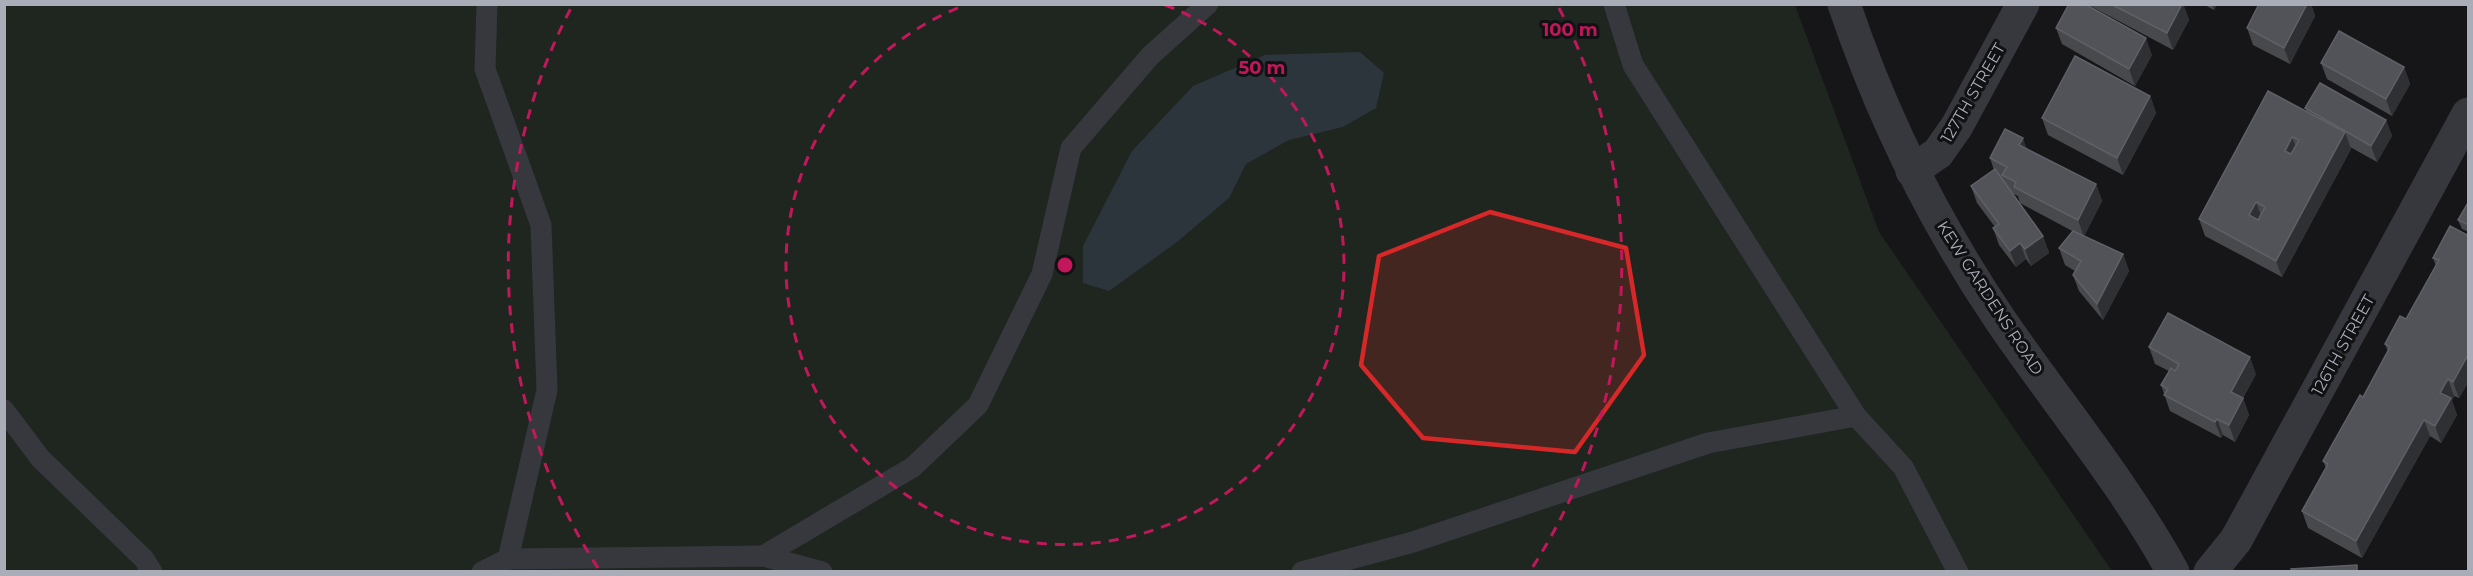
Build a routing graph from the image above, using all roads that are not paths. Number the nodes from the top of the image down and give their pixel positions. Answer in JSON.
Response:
{"nodes":[{"id":1,"x":487,"y":4,"type":"edge"},
{"id":2,"x":1208,"y":4,"type":"edge"},
{"id":3,"x":1614,"y":4,"type":"edge"},
{"id":4,"x":1844,"y":4,"type":"edge"},
{"id":5,"x":2023,"y":4,"type":"edge"},
{"id":6,"x":2469,"y":114,"type":"edge"},
{"id":7,"x":1912,"y":171,"type":"junction"},
{"id":8,"x":4,"y":410,"type":"edge"},
{"id":9,"x":1856,"y":416,"type":"junction"},
{"id":10,"x":763,"y":556,"type":"junction"},
{"id":11,"x":508,"y":559,"type":"junction"},
{"id":12,"x":152,"y":572,"type":"edge"},
{"id":13,"x":482,"y":572,"type":"edge"},
{"id":14,"x":822,"y":572,"type":"edge"},
{"id":15,"x":1302,"y":572,"type":"edge"},
{"id":16,"x":1958,"y":572,"type":"edge"},
{"id":17,"x":2173,"y":572,"type":"edge"},
{"id":18,"x":2210,"y":572,"type":"edge"}],
"edges":[{"from":1,"to":11,"type":"lane"},
{"from":2,"to":10,"type":"lane"},
{"from":3,"to":9,"type":"lane"},
{"from":4,"to":7,"type":"street","name":"KEW GARDENS ROAD"},
{"from":5,"to":7,"type":"street","name":"127TH STREET"},
{"from":6,"to":18,"type":"street","name":"126TH STREET"},
{"from":7,"to":17,"type":"street","name":"KEW GARDENS ROAD"},
{"from":8,"to":12,"type":"lane"},
{"from":9,"to":15,"type":"lane"},
{"from":9,"to":16,"type":"lane"},
{"from":10,"to":11,"type":"lane"},
{"from":10,"to":14,"type":"lane"},
{"from":11,"to":13,"type":"lane"}]}
